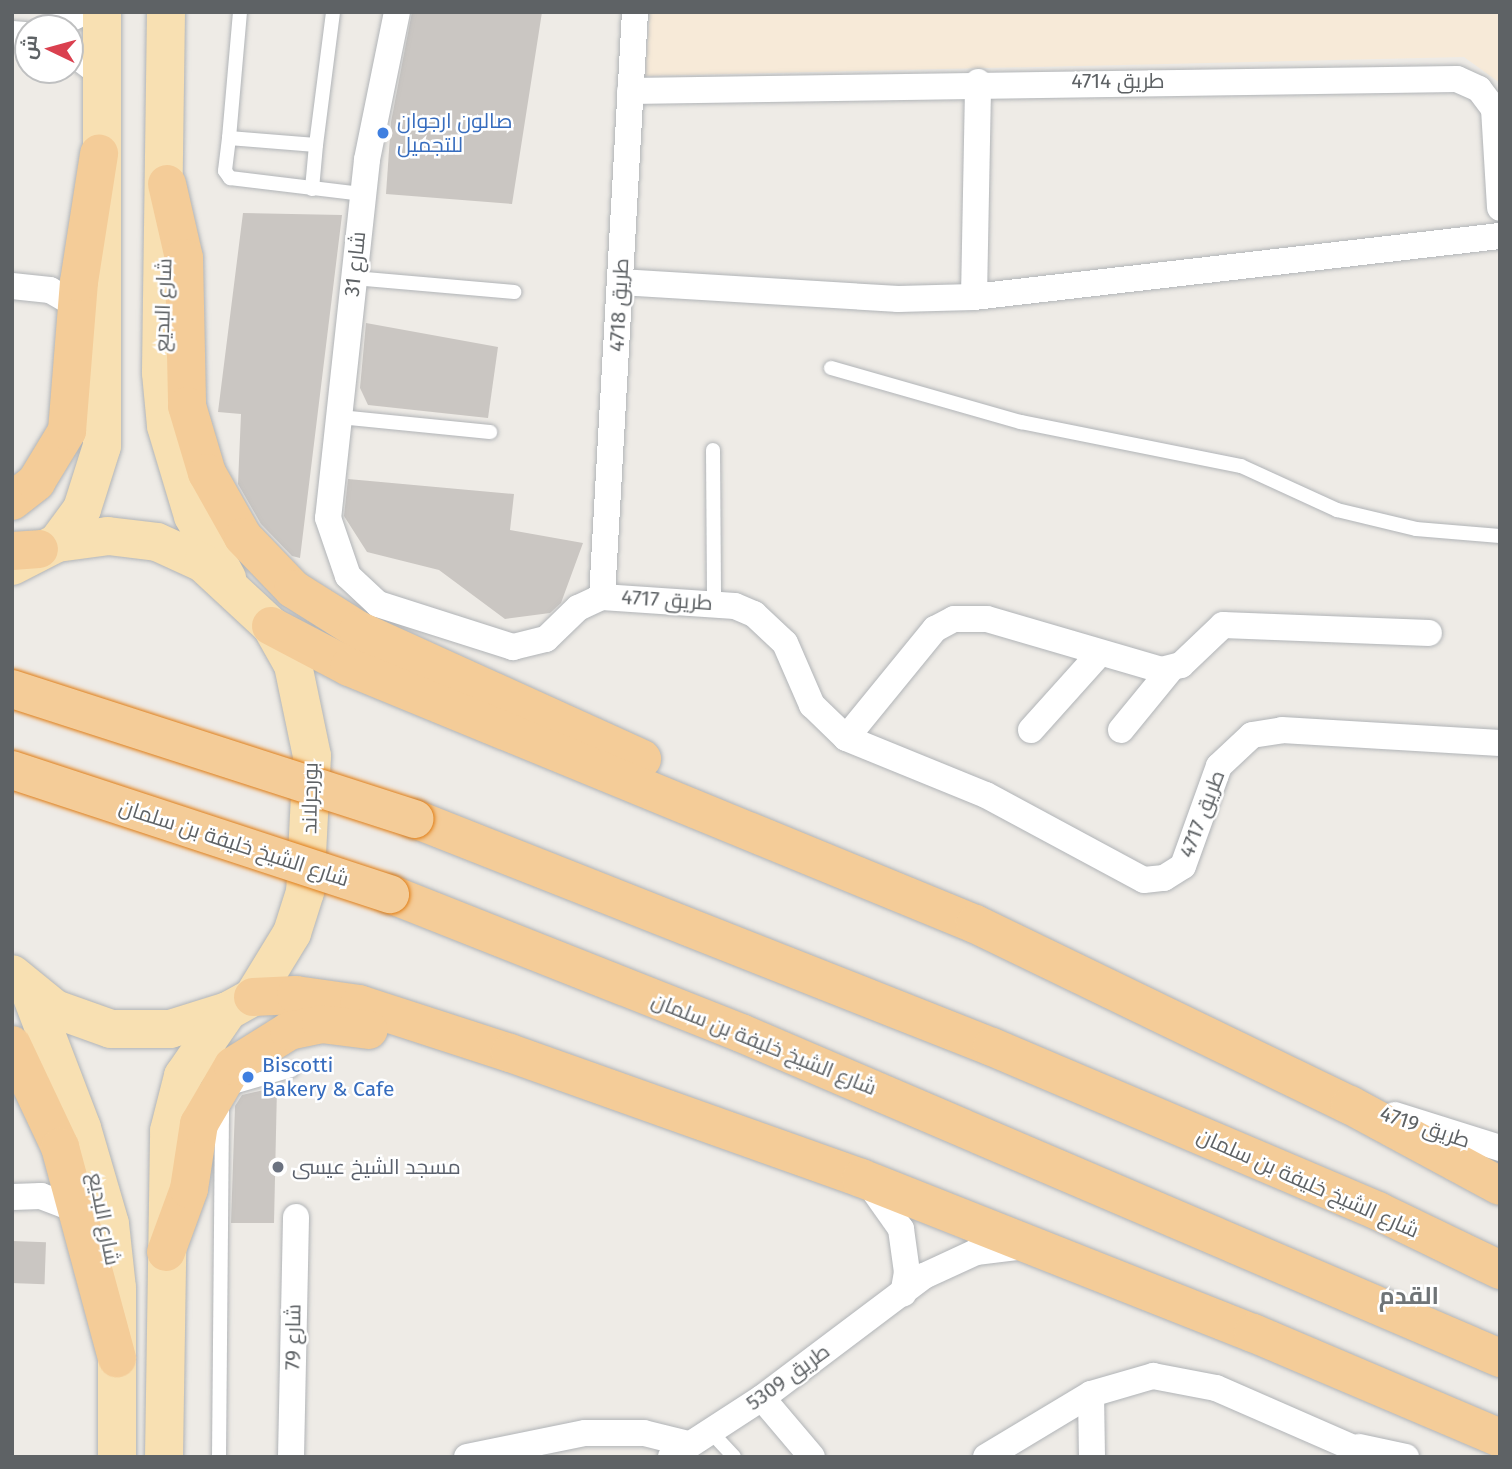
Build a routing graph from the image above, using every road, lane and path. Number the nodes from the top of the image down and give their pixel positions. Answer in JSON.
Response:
{"nodes":[{"id":1,"x":102,"y":12,"type":"edge"},
{"id":2,"x":166,"y":12,"type":"edge"},
{"id":3,"x":240,"y":12,"type":"edge"},
{"id":4,"x":333,"y":12,"type":"edge"},
{"id":5,"x":397,"y":12,"type":"edge"},
{"id":6,"x":635,"y":12,"type":"edge"},
{"id":7,"x":85,"y":62,"type":"edge"},
{"id":8,"x":978,"y":82,"type":"junction"},
{"id":9,"x":631,"y":91,"type":"junction"},
{"id":10,"x":229,"y":138,"type":"junction"},
{"id":11,"x":316,"y":145,"type":"junction"},
{"id":12,"x":99,"y":154,"type":"junction"},
{"id":13,"x":167,"y":184,"type":"junction"},
{"id":14,"x":312,"y":189,"type":"junction"},
{"id":15,"x":363,"y":194,"type":"junction"},
{"id":16,"x":1500,"y":208,"type":"edge"},
{"id":17,"x":1500,"y":236,"type":"edge"},
{"id":18,"x":354,"y":278,"type":"junction"},
{"id":19,"x":620,"y":282,"type":"junction"},
{"id":20,"x":12,"y":286,"type":"edge"},
{"id":21,"x":514,"y":292,"type":"dead end"},
{"id":22,"x":69,"y":293,"type":"junction"},
{"id":23,"x":974,"y":297,"type":"junction"},
{"id":24,"x":831,"y":368,"type":"dead end"},
{"id":25,"x":339,"y":417,"type":"junction"},
{"id":26,"x":490,"y":432,"type":"dead end"},
{"id":27,"x":713,"y":450,"type":"dead end"},
{"id":28,"x":12,"y":501,"type":"edge"},
{"id":29,"x":328,"y":518,"type":"joint"},
{"id":30,"x":1500,"y":536,"type":"edge"},
{"id":31,"x":30,"y":552,"type":"edge"},
{"id":32,"x":231,"y":584,"type":"junction"},
{"id":33,"x":602,"y":597,"type":"junction"},
{"id":34,"x":714,"y":602,"type":"junction"},
{"id":35,"x":271,"y":626,"type":"junction"},
{"id":36,"x":1429,"y":633,"type":"dead end"},
{"id":37,"x":1100,"y":653,"type":"junction"},
{"id":38,"x":1171,"y":669,"type":"junction"},
{"id":39,"x":12,"y":689,"type":"edge"},
{"id":40,"x":1031,"y":730,"type":"dead end"},
{"id":41,"x":1121,"y":730,"type":"dead end"},
{"id":42,"x":846,"y":738,"type":"junction"},
{"id":43,"x":1500,"y":743,"type":"edge"},
{"id":44,"x":12,"y":770,"type":"edge"},
{"id":45,"x":728,"y":821,"type":"junction"},
{"id":46,"x":21,"y":983,"type":"edge"},
{"id":47,"x":241,"y":1004,"type":"junction"},
{"id":48,"x":12,"y":1045,"type":"edge"},
{"id":49,"x":510,"y":1053,"type":"junction"},
{"id":50,"x":292,"y":1070,"type":"dead end"},
{"id":51,"x":1350,"y":1105,"type":"junction"},
{"id":52,"x":60,"y":1147,"type":"junction"},
{"id":53,"x":1500,"y":1148,"type":"edge"},
{"id":54,"x":860,"y":1178,"type":"junction"},
{"id":55,"x":1500,"y":1186,"type":"edge"},
{"id":56,"x":17,"y":1195,"type":"edge"},
{"id":57,"x":78,"y":1210,"type":"junction"},
{"id":58,"x":296,"y":1217,"type":"dead end"},
{"id":59,"x":1031,"y":1245,"type":"junction"},
{"id":60,"x":166,"y":1252,"type":"junction"},
{"id":61,"x":1500,"y":1270,"type":"edge"},
{"id":62,"x":903,"y":1294,"type":"junction"},
{"id":63,"x":117,"y":1358,"type":"junction"},
{"id":64,"x":1500,"y":1358,"type":"edge"},
{"id":65,"x":1091,"y":1394,"type":"junction"},
{"id":66,"x":761,"y":1398,"type":"junction"},
{"id":67,"x":1500,"y":1438,"type":"edge"},
{"id":68,"x":690,"y":1444,"type":"edge"},
{"id":69,"x":1366,"y":1453,"type":"edge"},
{"id":70,"x":495,"y":1454,"type":"edge"},
{"id":71,"x":117,"y":1457,"type":"edge"},
{"id":72,"x":164,"y":1457,"type":"edge"},
{"id":73,"x":219,"y":1457,"type":"edge"},
{"id":74,"x":291,"y":1457,"type":"edge"},
{"id":75,"x":467,"y":1457,"type":"edge"},
{"id":76,"x":734,"y":1457,"type":"edge"},
{"id":77,"x":812,"y":1457,"type":"edge"},
{"id":78,"x":986,"y":1457,"type":"edge"},
{"id":79,"x":1091,"y":1457,"type":"edge"},
{"id":80,"x":1406,"y":1457,"type":"edge"}],
"edges":[{"from":1,"to":7,"type":"main road"},
{"from":2,"to":13,"type":"main road","name":"شارع البديع"},
{"from":3,"to":10,"type":"lane"},
{"from":4,"to":11,"type":"lane"},
{"from":5,"to":15,"type":"street","name":"شارع 31"},
{"from":6,"to":9,"type":"street","name":"طريق 4718"},
{"from":7,"to":12,"type":"main road"},
{"from":8,"to":9,"type":"street","name":"طريق 4714"},
{"from":8,"to":16,"type":"street","name":"طريق 4714"},
{"from":8,"to":23,"type":"street"},
{"from":9,"to":19,"type":"street","name":"طريق 4718"},
{"from":10,"to":11,"type":"lane"},
{"from":10,"to":14,"type":"lane"},
{"from":11,"to":14,"type":"lane"},
{"from":12,"to":22,"type":"highway"},
{"from":12,"to":31,"type":"main road"},
{"from":13,"to":32,"type":"main road","name":"شارع البديع"},
{"from":13,"to":45,"type":"highway"},
{"from":14,"to":15,"type":"lane"},
{"from":15,"to":18,"type":"street","name":"شارع 31"},
{"from":17,"to":23,"type":"street"},
{"from":18,"to":21,"type":"lane"},
{"from":18,"to":25,"type":"street","name":"شارع 31"},
{"from":19,"to":23,"type":"street"},
{"from":19,"to":33,"type":"street","name":"طريق 4718"},
{"from":20,"to":22,"type":"street"},
{"from":22,"to":28,"type":"highway"},
{"from":24,"to":30,"type":"lane"},
{"from":25,"to":26,"type":"lane"},
{"from":25,"to":29,"type":"street","name":"شارع 31"},
{"from":27,"to":34,"type":"lane"},
{"from":29,"to":33,"type":"street","name":"طريق 4717"},
{"from":31,"to":32,"type":"main road","name":"بورجرلاند"},
{"from":32,"to":35,"type":"main road","name":"بورجرلاند"},
{"from":33,"to":34,"type":"street","name":"طريق 4717"},
{"from":34,"to":42,"type":"street","name":"طريق 4717"},
{"from":35,"to":45,"type":"highway"},
{"from":35,"to":47,"type":"main road","name":"بورجرلاند"},
{"from":36,"to":38,"type":"street"},
{"from":37,"to":38,"type":"street"},
{"from":37,"to":40,"type":"street"},
{"from":37,"to":42,"type":"street"},
{"from":38,"to":41,"type":"street"},
{"from":39,"to":61,"type":"highway","name":"شارع الشيخ خليفة بن سلمان","bridge":true},
{"from":42,"to":43,"type":"street","name":"طريق 4717"},
{"from":44,"to":64,"type":"highway","name":"شارع الشيخ خليفة بن سلمان","bridge":true},
{"from":45,"to":51,"type":"highway"},
{"from":46,"to":47,"type":"main road"},
{"from":46,"to":63,"type":"main road","name":"شارع البديع"},
{"from":47,"to":49,"type":"highway"},
{"from":47,"to":60,"type":"main road"},
{"from":48,"to":52,"type":"highway"},
{"from":49,"to":54,"type":"highway"},
{"from":49,"to":60,"type":"highway"},
{"from":50,"to":73,"type":"lane"},
{"from":51,"to":53,"type":"street","name":"طريق 4719"},
{"from":51,"to":55,"type":"highway"},
{"from":52,"to":56,"type":"street"},
{"from":52,"to":57,"type":"highway"},
{"from":54,"to":59,"type":"highway"},
{"from":54,"to":62,"type":"street"},
{"from":56,"to":57,"type":"street"},
{"from":57,"to":63,"type":"highway"},
{"from":58,"to":74,"type":"street","name":"شارع 79"},
{"from":59,"to":62,"type":"street","name":"طريق 5309"},
{"from":59,"to":67,"type":"highway"},
{"from":60,"to":72,"type":"main road"},
{"from":62,"to":66,"type":"street","name":"طريق 5309"},
{"from":63,"to":71,"type":"main road","name":"شارع البديع"},
{"from":65,"to":69,"type":"street"},
{"from":65,"to":78,"type":"street"},
{"from":65,"to":79,"type":"street"},
{"from":66,"to":68,"type":"street","name":"طريق 5309"},
{"from":66,"to":77,"type":"street"},
{"from":68,"to":70,"type":"street"},
{"from":68,"to":76,"type":"lane"},
{"from":69,"to":80,"type":"street"},
{"from":70,"to":75,"type":"street"}]}
